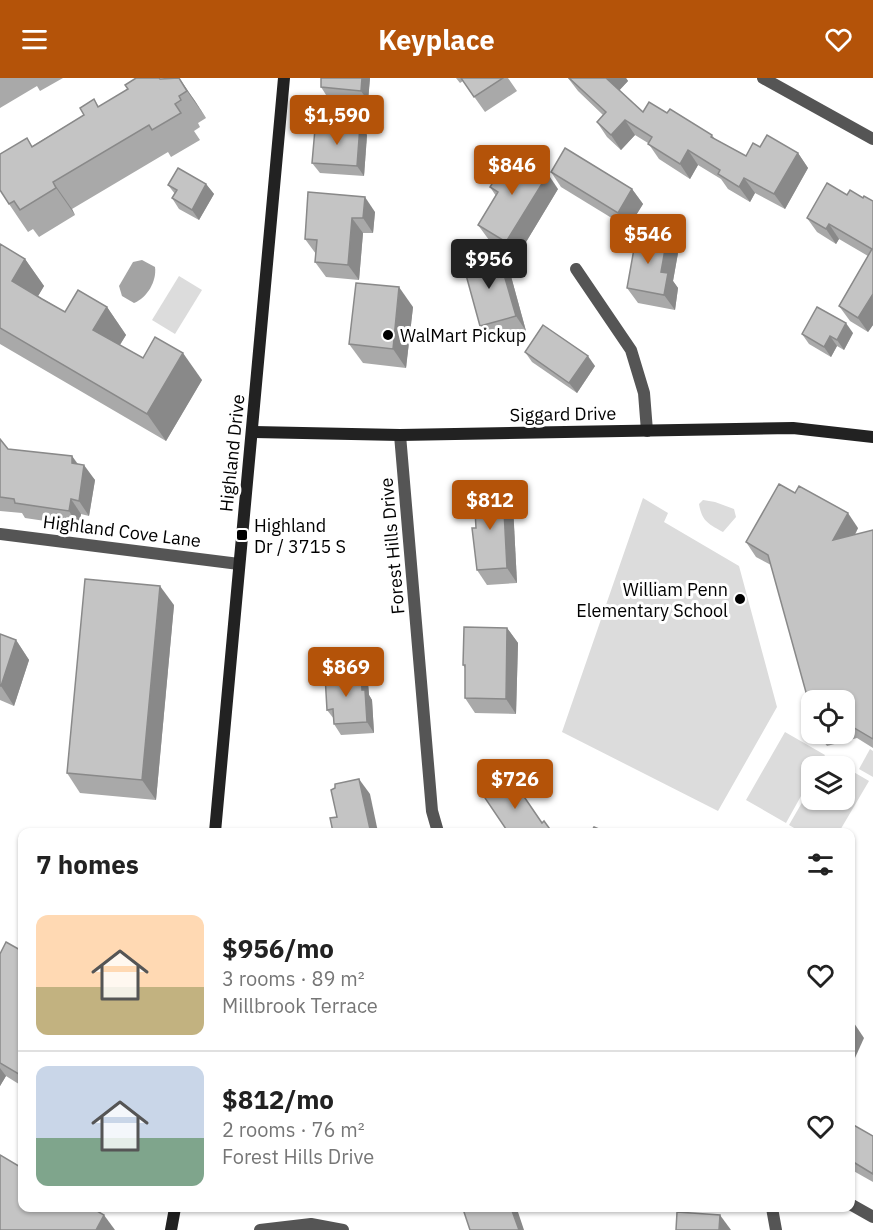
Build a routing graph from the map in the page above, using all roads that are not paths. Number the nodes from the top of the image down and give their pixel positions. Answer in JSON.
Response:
{"nodes":[{"id":1,"x":284,"y":78,"type":"edge"},
{"id":2,"x":763,"y":78,"type":"edge"},
{"id":3,"x":873,"y":139,"type":"edge"},
{"id":4,"x":576,"y":269,"type":"dead end"},
{"id":5,"x":647,"y":431,"type":"junction"},
{"id":6,"x":252,"y":432,"type":"junction"},
{"id":7,"x":400,"y":435,"type":"junction"},
{"id":8,"x":873,"y":436,"type":"edge"},
{"id":9,"x":0,"y":534,"type":"edge"},
{"id":10,"x":239,"y":564,"type":"junction"},
{"id":11,"x":215,"y":828,"type":"edge"},
{"id":12,"x":437,"y":828,"type":"edge"},
{"id":13,"x":855,"y":1207,"type":"edge"},
{"id":14,"x":174,"y":1212,"type":"edge"},
{"id":15,"x":773,"y":1212,"type":"edge"},
{"id":16,"x":873,"y":1217,"type":"edge"},
{"id":17,"x":171,"y":1230,"type":"edge"},
{"id":18,"x":260,"y":1230,"type":"edge"},
{"id":19,"x":343,"y":1230,"type":"edge"},
{"id":20,"x":776,"y":1230,"type":"edge"}],
"edges":[{"from":1,"to":6,"type":"main road","name":"Highland Drive"},
{"from":2,"to":3,"type":"street"},
{"from":4,"to":5,"type":"street"},
{"from":5,"to":7,"type":"main road","name":"Siggard Drive"},
{"from":5,"to":8,"type":"main road","name":"Siggard Drive"},
{"from":6,"to":7,"type":"main road","name":"Siggard Drive"},
{"from":6,"to":10,"type":"main road","name":"Highland Drive"},
{"from":7,"to":12,"type":"street","name":"Forest Hills Drive"},
{"from":9,"to":10,"type":"street","name":"Highland Cove Lane"},
{"from":10,"to":11,"type":"main road","name":"Highland Drive"},
{"from":13,"to":16,"type":"street"},
{"from":14,"to":17,"type":"main road"},
{"from":15,"to":20,"type":"street"},
{"from":18,"to":19,"type":"street"}]}
